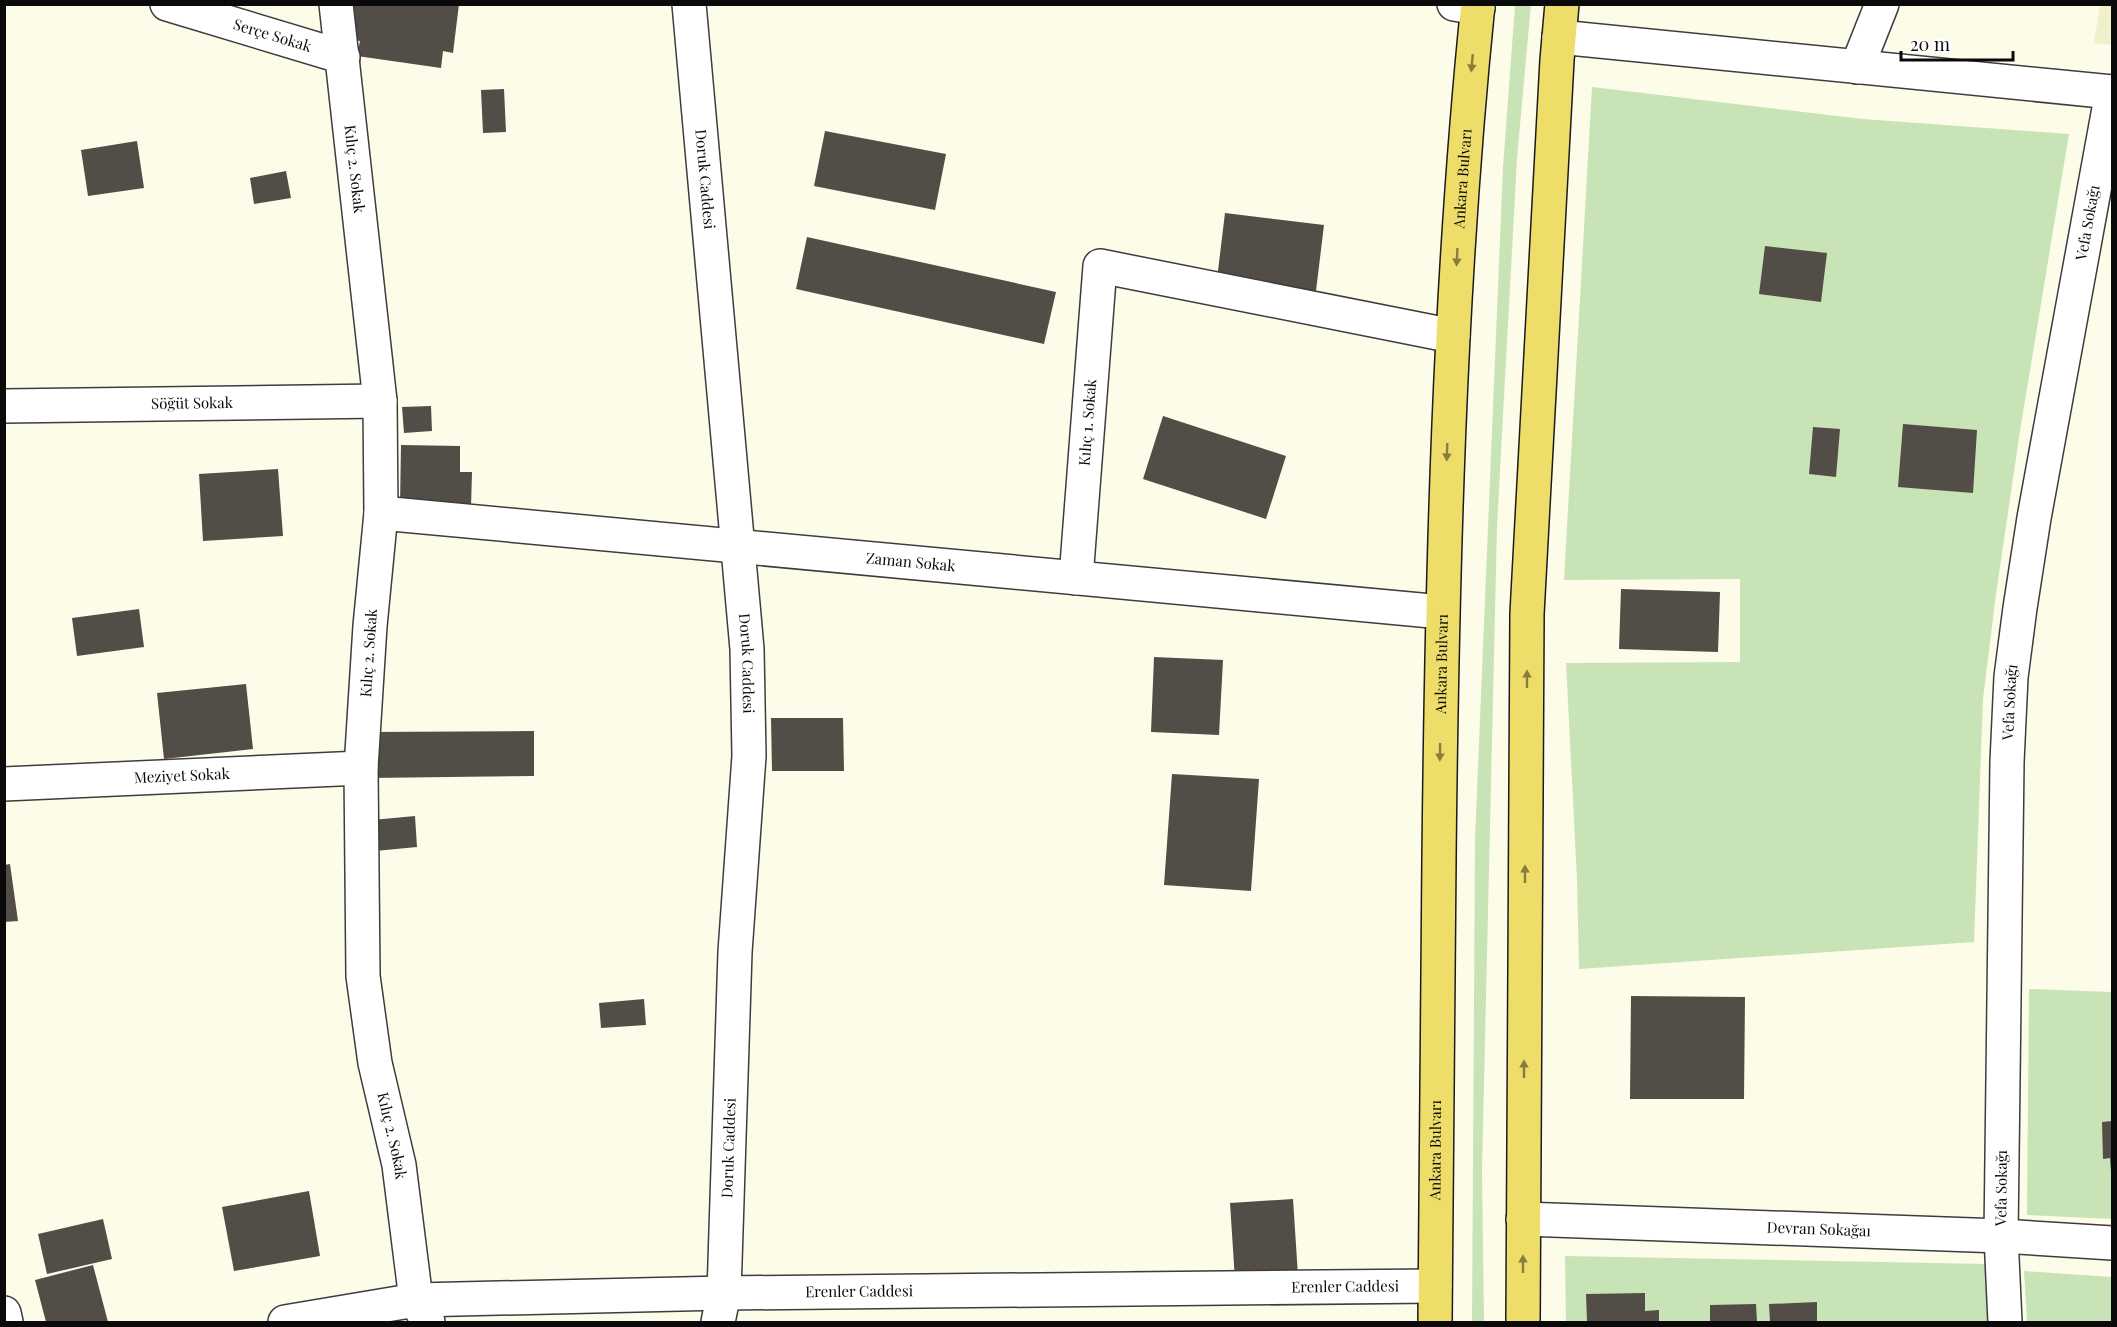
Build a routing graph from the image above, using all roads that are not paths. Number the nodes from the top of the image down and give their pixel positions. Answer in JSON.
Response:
{"nodes":[{"id":1,"x":167,"y":4,"type":"edge"},
{"id":2,"x":336,"y":4,"type":"edge"},
{"id":3,"x":689,"y":4,"type":"edge"},
{"id":4,"x":1562,"y":4,"type":"edge"},
{"id":5,"x":1881,"y":4,"type":"edge"},
{"id":6,"x":1470,"y":6,"type":"edge"},
{"id":7,"x":1559,"y":37,"type":"junction"},
{"id":8,"x":343,"y":57,"type":"junction"},
{"id":9,"x":1857,"y":67,"type":"junction"},
{"id":10,"x":2112,"y":92,"type":"edge"},
{"id":11,"x":1453,"y":336,"type":"junction"},
{"id":12,"x":380,"y":401,"type":"junction"},
{"id":13,"x":4,"y":406,"type":"edge"},
{"id":14,"x":381,"y":513,"type":"junction"},
{"id":15,"x":738,"y":546,"type":"junction"},
{"id":16,"x":1076,"y":578,"type":"junction"},
{"id":17,"x":1442,"y":612,"type":"junction"},
{"id":18,"x":361,"y":768,"type":"junction"},
{"id":19,"x":4,"y":784,"type":"edge"},
{"id":20,"x":1523,"y":1219,"type":"junction"},
{"id":21,"x":2001,"y":1236,"type":"junction"},
{"id":22,"x":2112,"y":1243,"type":"edge"},
{"id":23,"x":1435,"y":1286,"type":"junction"},
{"id":24,"x":721,"y":1308,"type":"edge"},
{"id":25,"x":422,"y":1311,"type":"edge"},
{"id":26,"x":4,"y":1313,"type":"edge"},
{"id":27,"x":6,"y":1323,"type":"edge"},
{"id":28,"x":285,"y":1323,"type":"edge"},
{"id":29,"x":1435,"y":1323,"type":"edge"},
{"id":30,"x":1523,"y":1323,"type":"edge"},
{"id":31,"x":2005,"y":1323,"type":"edge"}],
"edges":[{"from":1,"to":8,"type":"street","name":"Serçe Sokak"},
{"from":2,"to":8,"type":"street","name":"Kılıç 2. Sokak"},
{"from":3,"to":15,"type":"street","name":"Doruk Caddesi"},
{"from":4,"to":7,"type":"main road"},
{"from":5,"to":9,"type":"street"},
{"from":6,"to":11,"type":"main road","name":"Ankara Bulvarı","one_way":true},
{"from":7,"to":9,"type":"street"},
{"from":20,"to":7,"type":"main road","one_way":true},
{"from":8,"to":12,"type":"street","name":"Kılıç 2. Sokak"},
{"from":9,"to":10,"type":"street"},
{"from":10,"to":21,"type":"street","name":"Vefa Sokağı"},
{"from":11,"to":16,"type":"street","name":"Kılıç 1. Sokak"},
{"from":11,"to":17,"type":"main road","name":"Ankara Bulvarı","one_way":true},
{"from":12,"to":13,"type":"street","name":"Söğüt Sokak"},
{"from":12,"to":14,"type":"street","name":"Kılıç 2. Sokak"},
{"from":14,"to":15,"type":"street","name":"Zaman Sokak"},
{"from":14,"to":18,"type":"street","name":"Kılıç 2. Sokak"},
{"from":15,"to":16,"type":"street","name":"Zaman Sokak"},
{"from":15,"to":24,"type":"street","name":"Doruk Caddesi"},
{"from":16,"to":17,"type":"street","name":"Zaman Sokak"},
{"from":17,"to":23,"type":"main road","name":"Ankara Bulvarı","one_way":true},
{"from":18,"to":19,"type":"street","name":"Meziyet Sokak"},
{"from":18,"to":25,"type":"street","name":"Kılıç 2. Sokak"},
{"from":20,"to":21,"type":"street","name":"Devran Sokağaı"},
{"from":30,"to":20,"type":"main road","one_way":true},
{"from":21,"to":22,"type":"street","name":"Devran Sokağaı"},
{"from":21,"to":31,"type":"street","name":"Vefa Sokağı"},
{"from":23,"to":24,"type":"street","name":"Erenler Caddesi"},
{"from":23,"to":29,"type":"main road","name":"Ankara Bulvarı"},
{"from":24,"to":25,"type":"street","name":"Erenler Caddesi"},
{"from":25,"to":28,"type":"street","name":"Erenler Caddesi"},
{"from":26,"to":27,"type":"street"}]}
